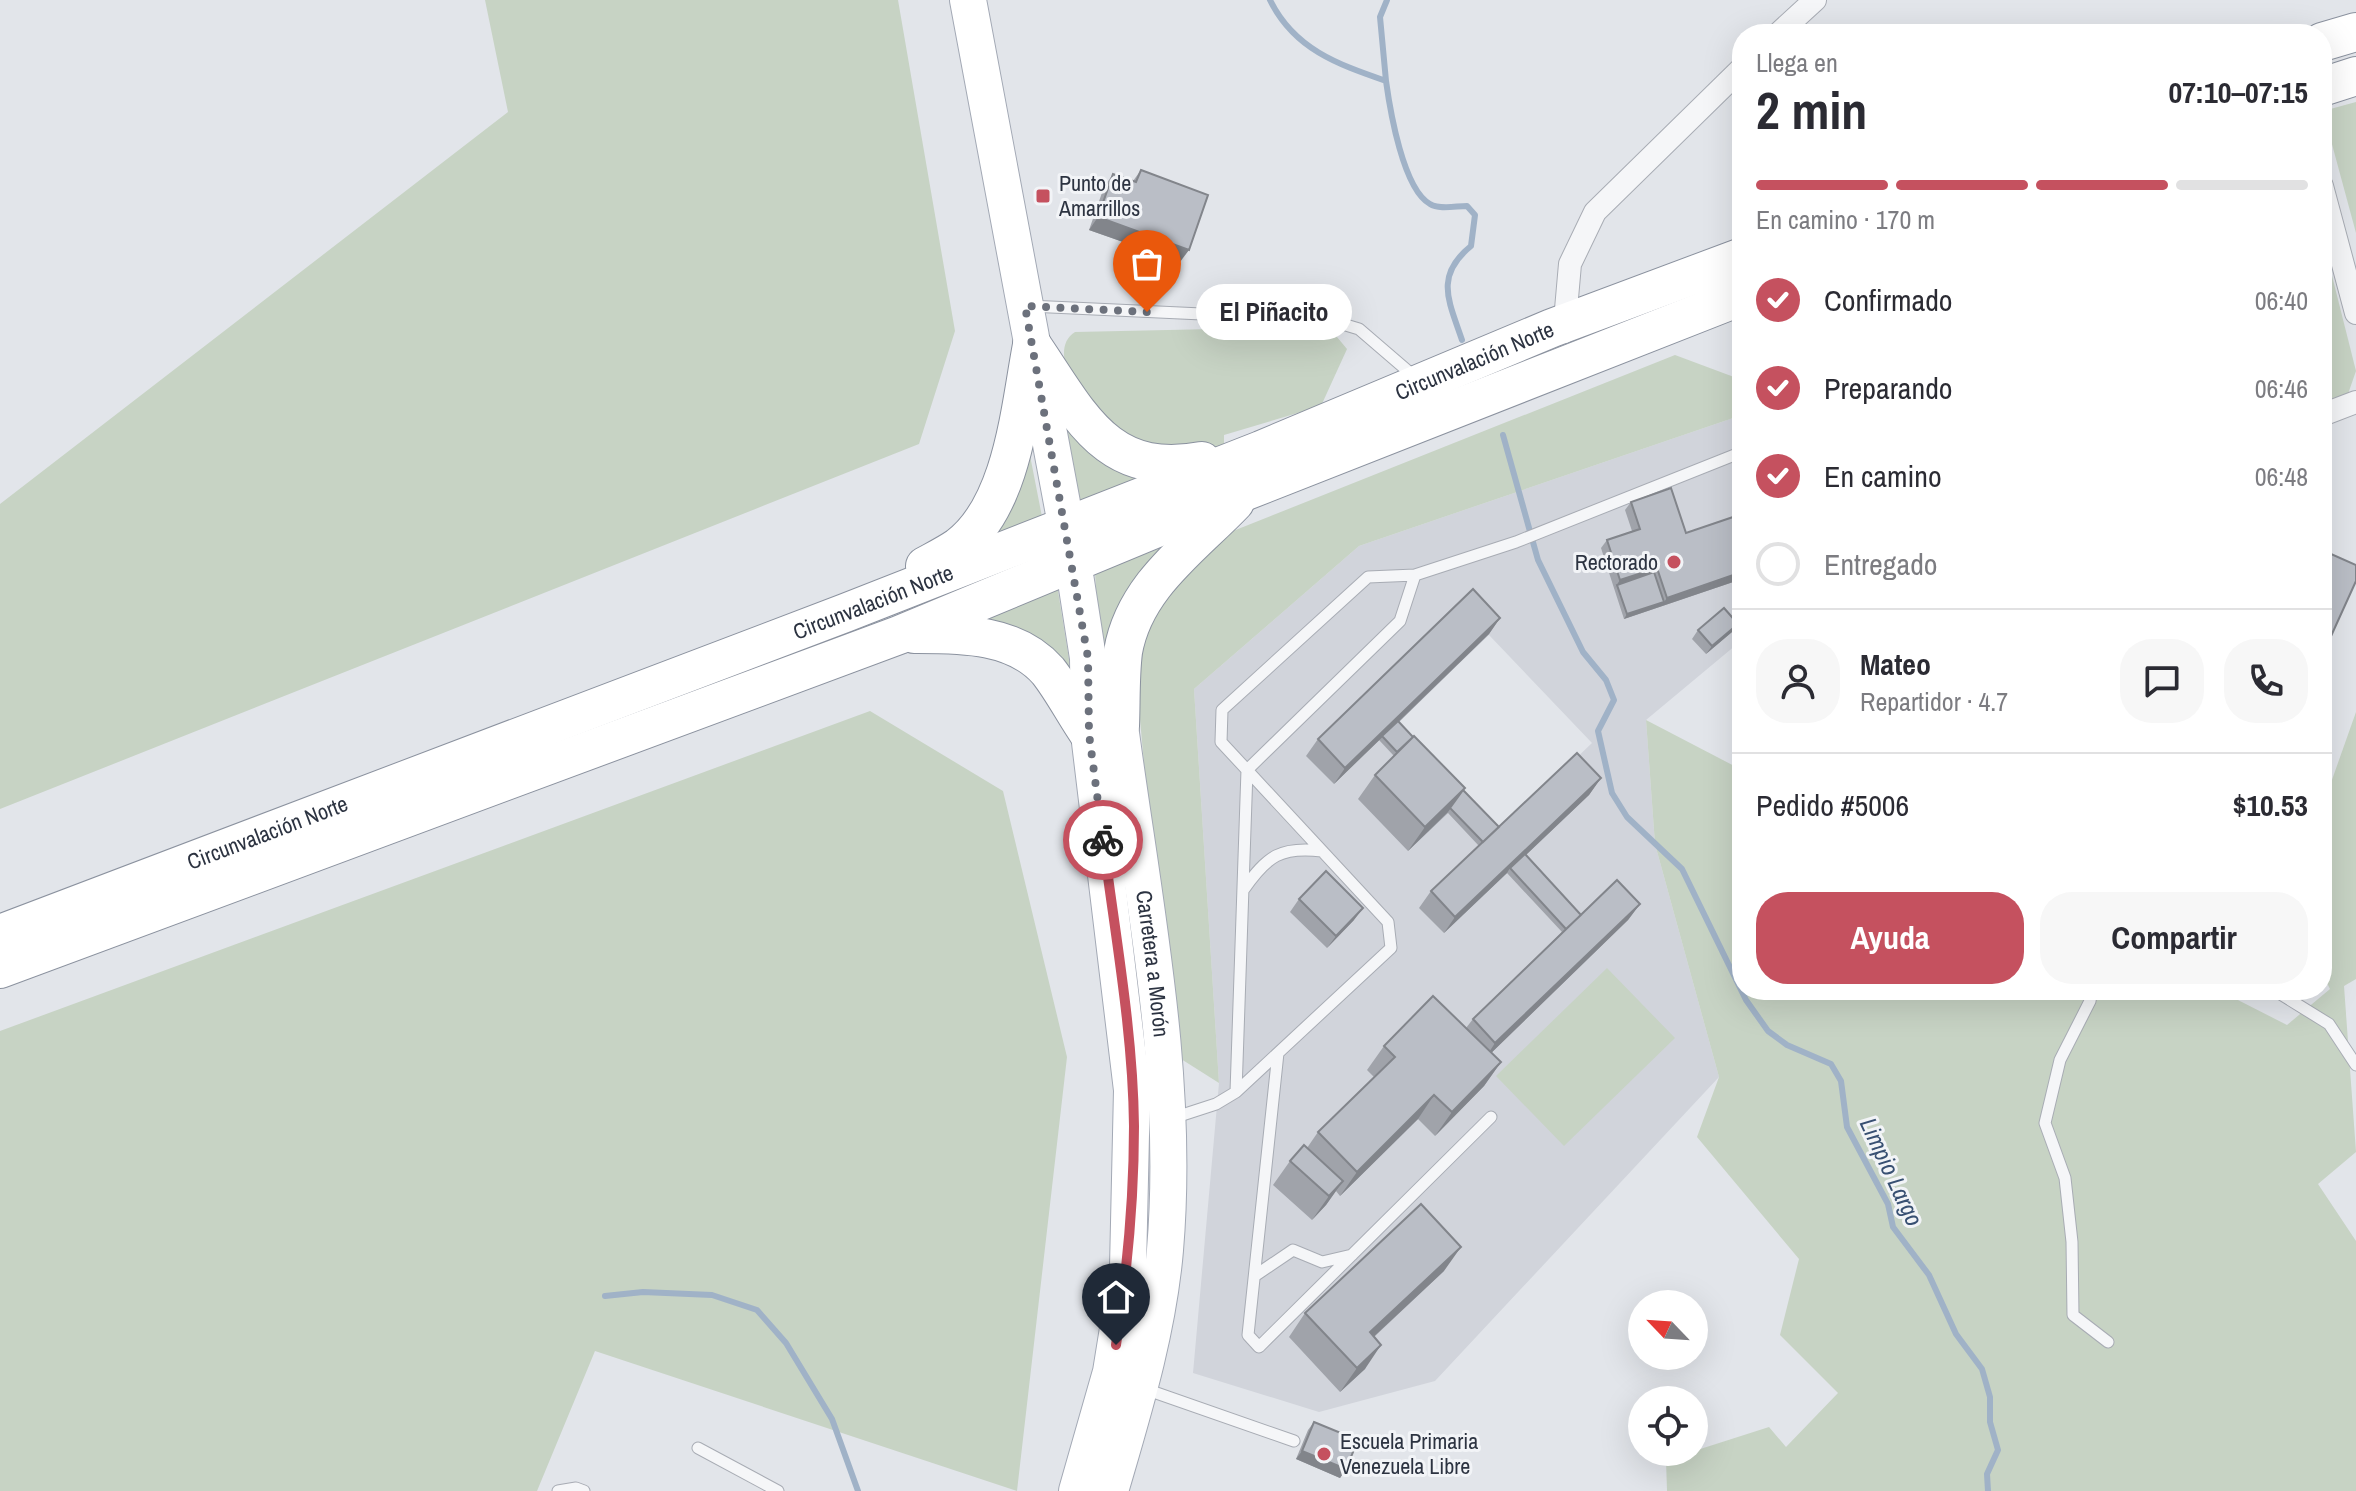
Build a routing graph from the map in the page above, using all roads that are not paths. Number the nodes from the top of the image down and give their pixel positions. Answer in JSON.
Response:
{"nodes":[{"id":1,"x":968,"y":0,"type":"edge"},
{"id":2,"x":1815,"y":0,"type":"edge"},
{"id":3,"x":1789,"y":24,"type":"edge"},
{"id":4,"x":2356,"y":32,"type":"edge"},
{"id":5,"x":2332,"y":39,"type":"edge"},
{"id":6,"x":2356,"y":76,"type":"edge"},
{"id":7,"x":1732,"y":78,"type":"edge"},
{"id":8,"x":2332,"y":84,"type":"edge"},
{"id":9,"x":2332,"y":224,"type":"edge"},
{"id":10,"x":1732,"y":284,"type":"edge"},
{"id":11,"x":1732,"y":285,"type":"edge"},
{"id":12,"x":1025,"y":306,"type":"junction"},
{"id":13,"x":2356,"y":313,"type":"edge"},
{"id":14,"x":1563,"y":324,"type":"junction"},
{"id":15,"x":1032,"y":345,"type":"junction"},
{"id":16,"x":1565,"y":365,"type":"junction"},
{"id":17,"x":1432,"y":397,"type":"junction"},
{"id":18,"x":2356,"y":402,"type":"edge"},
{"id":19,"x":2332,"y":411,"type":"edge"},
{"id":20,"x":1261,"y":450,"type":"junction"},
{"id":21,"x":1732,"y":456,"type":"edge"},
{"id":22,"x":1246,"y":491,"type":"junction"},
{"id":23,"x":1069,"y":544,"type":"junction"},
{"id":24,"x":1415,"y":575,"type":"junction"},
{"id":25,"x":845,"y":613,"type":"junction"},
{"id":26,"x":899,"y":635,"type":"junction"},
{"id":27,"x":1104,"y":730,"type":"junction"},
{"id":28,"x":1247,"y":770,"type":"junction"},
{"id":29,"x":1322,"y":851,"type":"junction"},
{"id":30,"x":1243,"y":891,"type":"junction"},
{"id":31,"x":0,"y":934,"type":"edge"},
{"id":32,"x":0,"y":969,"type":"edge"},
{"id":33,"x":2090,"y":1000,"type":"edge"},
{"id":34,"x":2290,"y":1000,"type":"edge"},
{"id":35,"x":1278,"y":1053,"type":"junction"},
{"id":36,"x":2356,"y":1065,"type":"edge"},
{"id":37,"x":1236,"y":1092,"type":"junction"},
{"id":38,"x":1491,"y":1117,"type":"dead end"},
{"id":39,"x":1151,"y":1122,"type":"junction"},
{"id":40,"x":1352,"y":1255,"type":"junction"},
{"id":41,"x":1256,"y":1275,"type":"junction"},
{"id":42,"x":2108,"y":1342,"type":"dead end"},
{"id":43,"x":1140,"y":1387,"type":"junction"},
{"id":44,"x":1294,"y":1441,"type":"dead end"},
{"id":45,"x":698,"y":1448,"type":"dead end"},
{"id":46,"x":558,"y":1491,"type":"edge"},
{"id":47,"x":584,"y":1491,"type":"edge"},
{"id":48,"x":778,"y":1491,"type":"edge"},
{"id":49,"x":1077,"y":1491,"type":"edge"},
{"id":50,"x":1110,"y":1491,"type":"edge"}],
"edges":[{"from":1,"to":12,"type":"main road","name":"Carretera a Morón"},
{"from":2,"to":3,"type":"street"},
{"from":4,"to":5,"type":"highway"},
{"from":6,"to":8,"type":"highway"},
{"from":7,"to":14,"type":"street"},
{"from":9,"to":13,"type":"street"},
{"from":10,"to":14,"type":"highway","name":"Circunvalación Norte"},
{"from":11,"to":16,"type":"highway","name":"Circunvalación Norte"},
{"from":12,"to":15,"type":"main road","name":"Carretera a Morón"},
{"from":12,"to":17,"type":"lane"},
{"from":14,"to":16,"type":"street"},
{"from":14,"to":17,"type":"highway","name":"Circunvalación Norte"},
{"from":15,"to":20,"type":"highway"},
{"from":15,"to":23,"type":"main road","name":"Carretera a Morón"},
{"from":15,"to":25,"type":"highway"},
{"from":16,"to":17,"type":"highway","name":"Circunvalación Norte"},
{"from":17,"to":20,"type":"highway","name":"Circunvalación Norte"},
{"from":17,"to":22,"type":"highway","name":"Circunvalación Norte"},
{"from":18,"to":19,"type":"street"},
{"from":20,"to":23,"type":"highway","name":"Circunvalación Norte"},
{"from":21,"to":24,"type":"lane"},
{"from":22,"to":23,"type":"highway","name":"Circunvalación Norte"},
{"from":22,"to":27,"type":"highway"},
{"from":23,"to":25,"type":"highway","name":"Circunvalación Norte"},
{"from":23,"to":26,"type":"highway","name":"Circunvalación Norte"},
{"from":23,"to":27,"type":"main road","name":"Carretera a Morón"},
{"from":24,"to":28,"type":"lane"},
{"from":24,"to":28,"type":"lane"},
{"from":25,"to":31,"type":"highway","name":"Circunvalación Norte"},
{"from":26,"to":27,"type":"highway"},
{"from":26,"to":32,"type":"highway","name":"Circunvalación Norte"},
{"from":27,"to":39,"type":"main road","name":"Carretera a Morón"},
{"from":28,"to":29,"type":"lane"},
{"from":28,"to":30,"type":"lane"},
{"from":29,"to":30,"type":"lane"},
{"from":29,"to":35,"type":"lane"},
{"from":30,"to":37,"type":"lane"},
{"from":33,"to":42,"type":"lane"},
{"from":34,"to":36,"type":"lane"},
{"from":35,"to":37,"type":"lane"},
{"from":35,"to":41,"type":"lane"},
{"from":37,"to":39,"type":"lane"},
{"from":38,"to":40,"type":"lane"},
{"from":39,"to":43,"type":"main road","name":"Carretera a Morón"},
{"from":39,"to":49,"type":"main road","name":"Carretera a Morón"},
{"from":40,"to":41,"type":"lane"},
{"from":40,"to":41,"type":"lane"},
{"from":43,"to":44,"type":"lane"},
{"from":43,"to":50,"type":"main road","name":"Carretera a Morón"},
{"from":45,"to":48,"type":"lane"},
{"from":46,"to":47,"type":"lane"}]}
